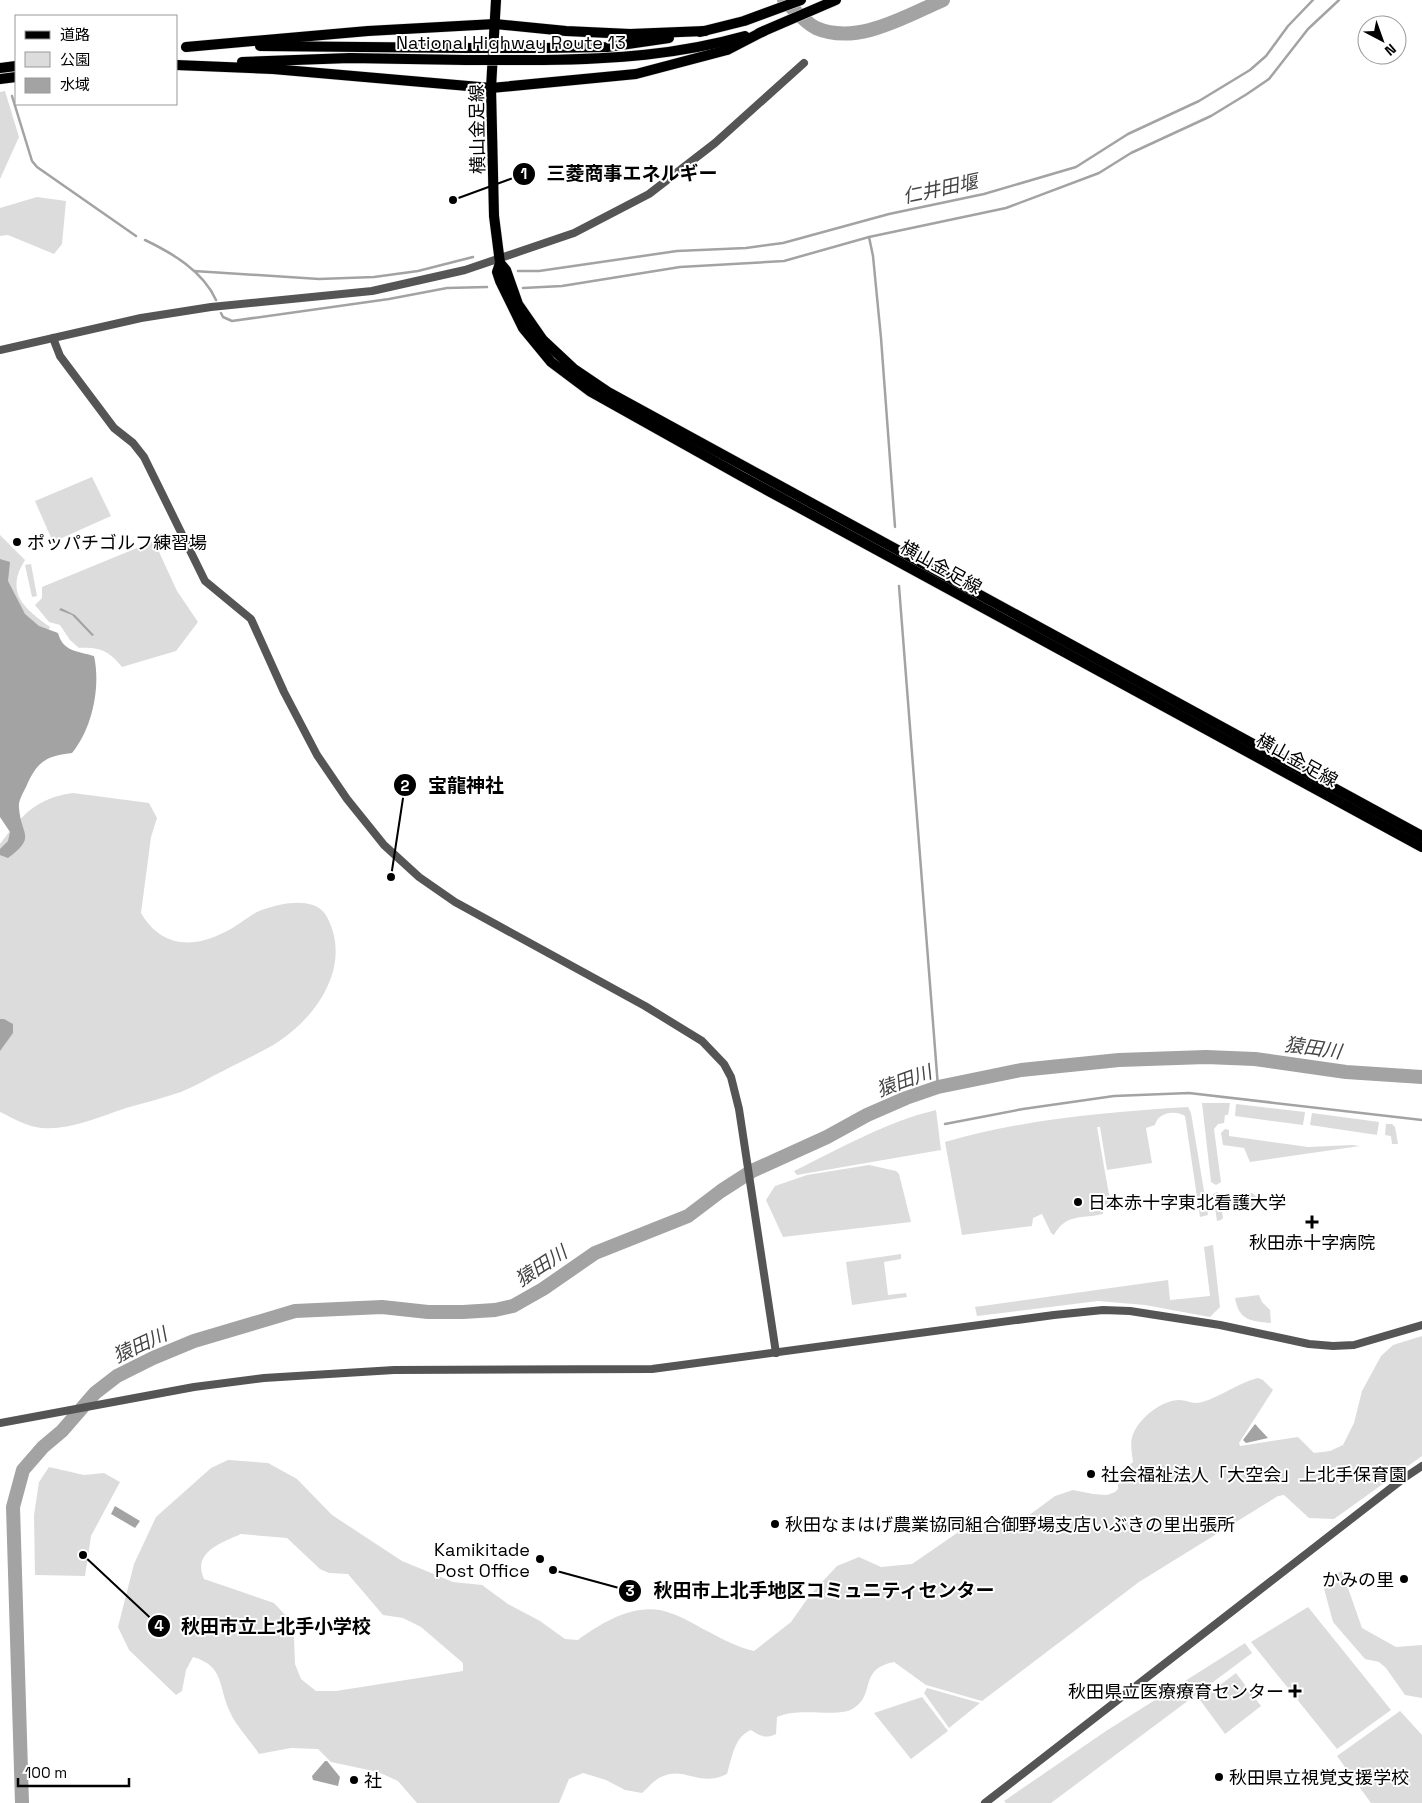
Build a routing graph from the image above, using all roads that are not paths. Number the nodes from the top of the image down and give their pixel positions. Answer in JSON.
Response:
{"nodes":[{"id":1,"x":496,"y":0,"type":"edge"},
{"id":2,"x":800,"y":0,"type":"edge"},
{"id":3,"x":836,"y":0,"type":"edge"},
{"id":4,"x":495,"y":24,"type":"junction"},
{"id":5,"x":706,"y":31,"type":"junction"},
{"id":6,"x":764,"y":31,"type":"junction"},
{"id":7,"x":181,"y":48,"type":"edge"},
{"id":8,"x":804,"y":63,"type":"dead end"},
{"id":9,"x":178,"y":65,"type":"edge"},
{"id":10,"x":178,"y":65,"type":"edge"},
{"id":11,"x":15,"y":66,"type":"edge"},
{"id":12,"x":0,"y":68,"type":"edge"},
{"id":13,"x":15,"y":77,"type":"edge"},
{"id":14,"x":0,"y":79,"type":"edge"},
{"id":15,"x":492,"y":88,"type":"junction"},
{"id":16,"x":500,"y":261,"type":"junction"},
{"id":17,"x":53,"y":338,"type":"junction"},
{"id":18,"x":0,"y":350,"type":"edge"},
{"id":19,"x":1422,"y":836,"type":"edge"},
{"id":20,"x":1422,"y":847,"type":"edge"},
{"id":21,"x":1422,"y":1326,"type":"edge"},
{"id":22,"x":776,"y":1354,"type":"junction"},
{"id":23,"x":0,"y":1423,"type":"edge"},
{"id":24,"x":1422,"y":1466,"type":"edge"},
{"id":25,"x":985,"y":1803,"type":"edge"}],
"edges":[{"from":1,"to":4,"type":"main road","name":"横山金足線"},
{"from":2,"to":5,"type":"main road","name":"National Highway Route 13"},
{"from":3,"to":6,"type":"main road","name":"National Highway Route 13"},
{"from":4,"to":5,"type":"main road"},
{"from":4,"to":7,"type":"main road"},
{"from":4,"to":15,"type":"main road","name":"横山金足線"},
{"from":5,"to":7,"type":"main road","name":"National Highway Route 13","bridge":true},
{"from":6,"to":9,"type":"main road","name":"National Highway Route 13","bridge":true},
{"from":6,"to":15,"type":"main road"},
{"from":8,"to":16,"type":"street"},
{"from":10,"to":15,"type":"main road"},
{"from":11,"to":12,"type":"main road"},
{"from":13,"to":14,"type":"main road"},
{"from":15,"to":16,"type":"main road","name":"横山金足線"},
{"from":16,"to":17,"type":"street"},
{"from":16,"to":19,"type":"main road","name":"横山金足線"},
{"from":16,"to":20,"type":"main road","name":"横山金足線"},
{"from":17,"to":18,"type":"street"},
{"from":17,"to":22,"type":"street"},
{"from":21,"to":22,"type":"street"},
{"from":22,"to":23,"type":"street"},
{"from":24,"to":25,"type":"street"}]}
